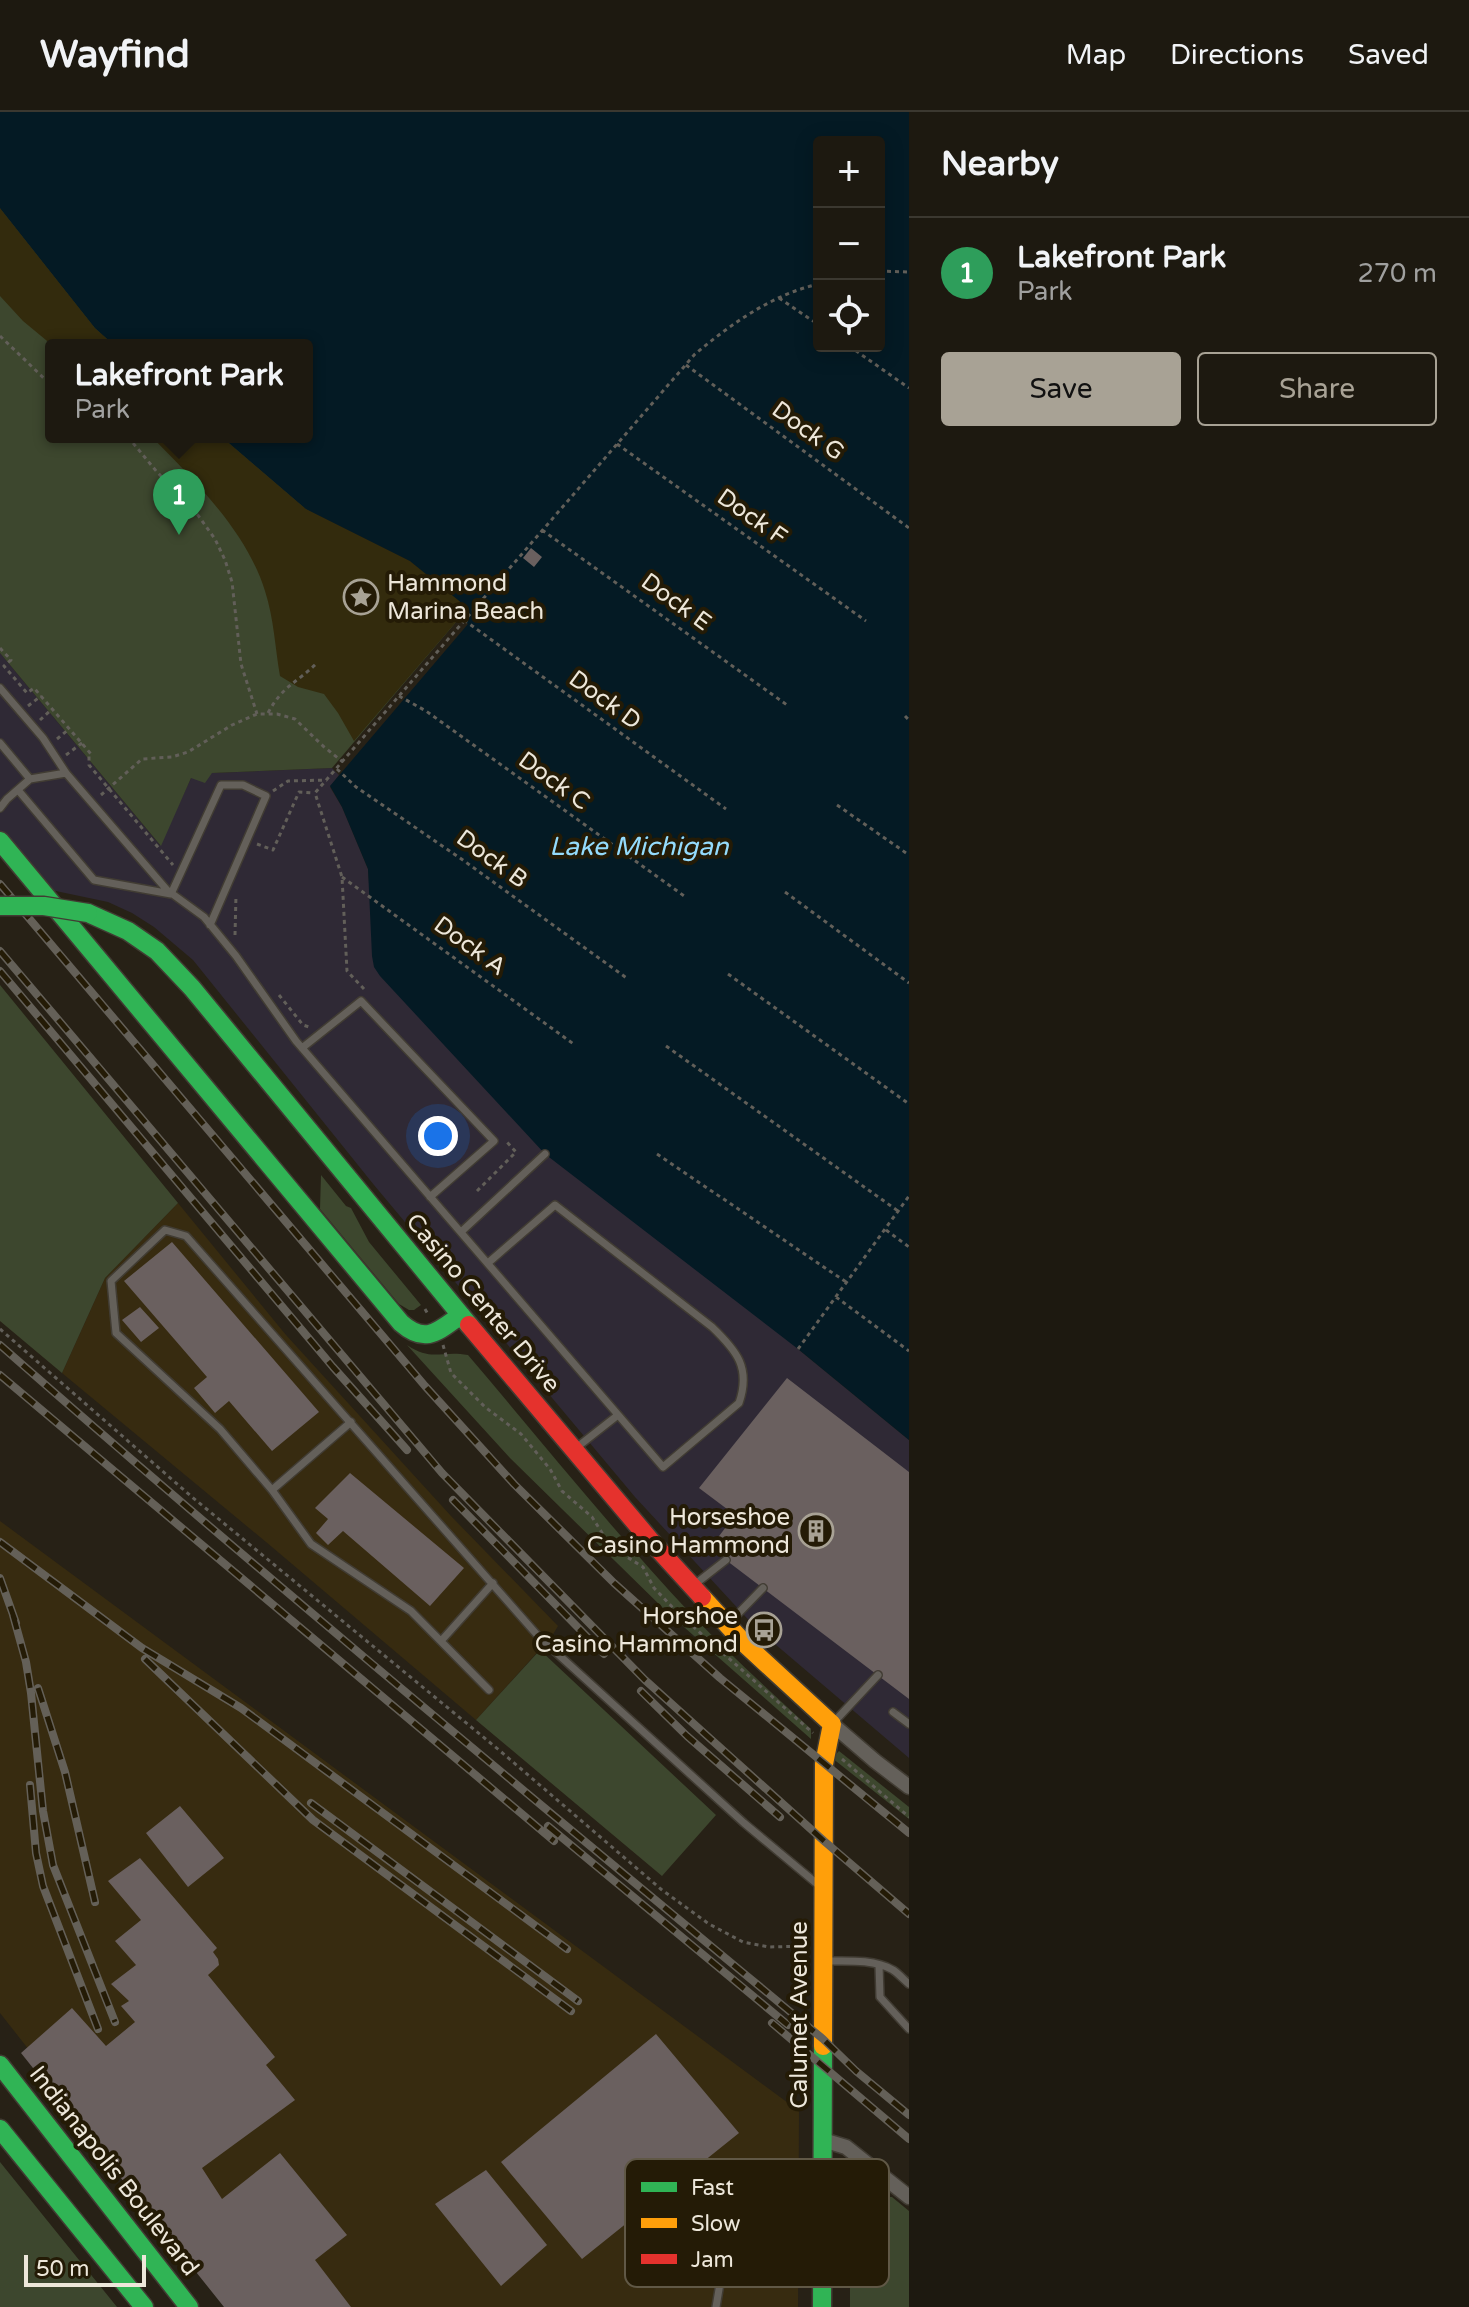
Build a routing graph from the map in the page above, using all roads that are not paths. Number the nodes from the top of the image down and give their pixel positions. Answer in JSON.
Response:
{"nodes":[{"id":1,"x":0,"y":688,"type":"edge"},
{"id":2,"x":0,"y":743,"type":"edge"},
{"id":3,"x":66,"y":773,"type":"junction"},
{"id":4,"x":30,"y":779,"type":"junction"},
{"id":5,"x":18,"y":790,"type":"junction"},
{"id":6,"x":0,"y":808,"type":"edge"},
{"id":7,"x":0,"y":841,"type":"edge"},
{"id":8,"x":171,"y":894,"type":"junction"},
{"id":9,"x":0,"y":906,"type":"edge"},
{"id":10,"x":210,"y":925,"type":"junction"},
{"id":11,"x":302,"y":1048,"type":"junction"},
{"id":12,"x":545,"y":1154,"type":"dead end"},
{"id":13,"x":430,"y":1197,"type":"junction"},
{"id":14,"x":461,"y":1232,"type":"junction"},
{"id":15,"x":488,"y":1263,"type":"junction"},
{"id":16,"x":461,"y":1315,"type":"junction"},
{"id":17,"x":618,"y":1415,"type":"junction"},
{"id":18,"x":351,"y":1422,"type":"junction"},
{"id":19,"x":574,"y":1450,"type":"junction"},
{"id":20,"x":272,"y":1490,"type":"junction"},
{"id":21,"x":726,"y":1560,"type":"dead end"},
{"id":22,"x":493,"y":1583,"type":"junction"},
{"id":23,"x":692,"y":1587,"type":"junction"},
{"id":24,"x":763,"y":1588,"type":"dead end"},
{"id":25,"x":727,"y":1625,"type":"junction"},
{"id":26,"x":441,"y":1641,"type":"junction"},
{"id":27,"x":878,"y":1675,"type":"dead end"},
{"id":28,"x":489,"y":1690,"type":"dead end"},
{"id":29,"x":893,"y":1712,"type":"dead end"},
{"id":30,"x":832,"y":1724,"type":"junction"},
{"id":31,"x":909,"y":1724,"type":"edge"},
{"id":32,"x":909,"y":1787,"type":"edge"},
{"id":33,"x":824,"y":1889,"type":"junction"},
{"id":34,"x":823,"y":1953,"type":"junction"},
{"id":35,"x":879,"y":1965,"type":"junction"},
{"id":36,"x":909,"y":1984,"type":"edge"},
{"id":37,"x":909,"y":2029,"type":"edge"},
{"id":38,"x":0,"y":2065,"type":"edge"},
{"id":39,"x":0,"y":2129,"type":"edge"},
{"id":40,"x":823,"y":2140,"type":"junction"},
{"id":41,"x":823,"y":2159,"type":"edge"},
{"id":42,"x":861,"y":2159,"type":"edge"},
{"id":43,"x":889,"y":2181,"type":"edge"},
{"id":44,"x":909,"y":2197,"type":"edge"},
{"id":45,"x":719,"y":2287,"type":"edge"},
{"id":46,"x":822,"y":2287,"type":"edge"},
{"id":47,"x":144,"y":2307,"type":"edge"},
{"id":48,"x":189,"y":2307,"type":"edge"},
{"id":49,"x":716,"y":2307,"type":"edge"},
{"id":50,"x":822,"y":2307,"type":"edge"}],
"edges":[{"from":1,"to":3,"type":"lane"},
{"from":2,"to":4,"type":"lane"},
{"from":3,"to":4,"type":"lane"},
{"from":3,"to":8,"type":"lane"},
{"from":4,"to":5,"type":"lane"},
{"from":5,"to":6,"type":"lane"},
{"from":5,"to":8,"type":"lane"},
{"from":7,"to":16,"type":"street"},
{"from":8,"to":10,"type":"lane"},
{"from":8,"to":10,"type":"lane"},
{"from":9,"to":16,"type":"street","name":"Casino Center Drive","bridge":true},
{"from":10,"to":11,"type":"lane"},
{"from":11,"to":13,"type":"lane"},
{"from":11,"to":13,"type":"lane"},
{"from":12,"to":14,"type":"lane"},
{"from":13,"to":14,"type":"lane"},
{"from":14,"to":15,"type":"lane"},
{"from":15,"to":17,"type":"lane"},
{"from":15,"to":17,"type":"lane"},
{"from":16,"to":19,"type":"street","name":"Casino Center Drive"},
{"from":17,"to":19,"type":"lane"},
{"from":18,"to":20,"type":"lane"},
{"from":18,"to":20,"type":"lane"},
{"from":18,"to":22,"type":"lane"},
{"from":19,"to":23,"type":"street","name":"Casino Center Drive"},
{"from":20,"to":26,"type":"lane"},
{"from":21,"to":23,"type":"lane"},
{"from":22,"to":26,"type":"lane"},
{"from":22,"to":33,"type":"lane"},
{"from":23,"to":25,"type":"street","name":"Casino Center Drive"},
{"from":24,"to":25,"type":"lane"},
{"from":25,"to":30,"type":"street","name":"Casino Center Drive"},
{"from":26,"to":28,"type":"lane"},
{"from":27,"to":30,"type":"lane"},
{"from":29,"to":31,"type":"lane"},
{"from":30,"to":32,"type":"street","name":"Casino Center Drive"},
{"from":30,"to":33,"type":"street","name":"Calumet Avenue"},
{"from":33,"to":34,"type":"street","name":"Calumet Avenue"},
{"from":34,"to":35,"type":"lane"},
{"from":34,"to":40,"type":"street","name":"Calumet Avenue"},
{"from":35,"to":36,"type":"lane"},
{"from":35,"to":37,"type":"lane"},
{"from":38,"to":48,"type":"street","name":"Indianapolis Boulevard"},
{"from":39,"to":47,"type":"street"},
{"from":40,"to":41,"type":"street","name":"Calumet Avenue"},
{"from":40,"to":42,"type":"street"},
{"from":43,"to":44,"type":"street"},
{"from":45,"to":49,"type":"lane"},
{"from":46,"to":50,"type":"street","name":"Calumet Avenue"}]}
